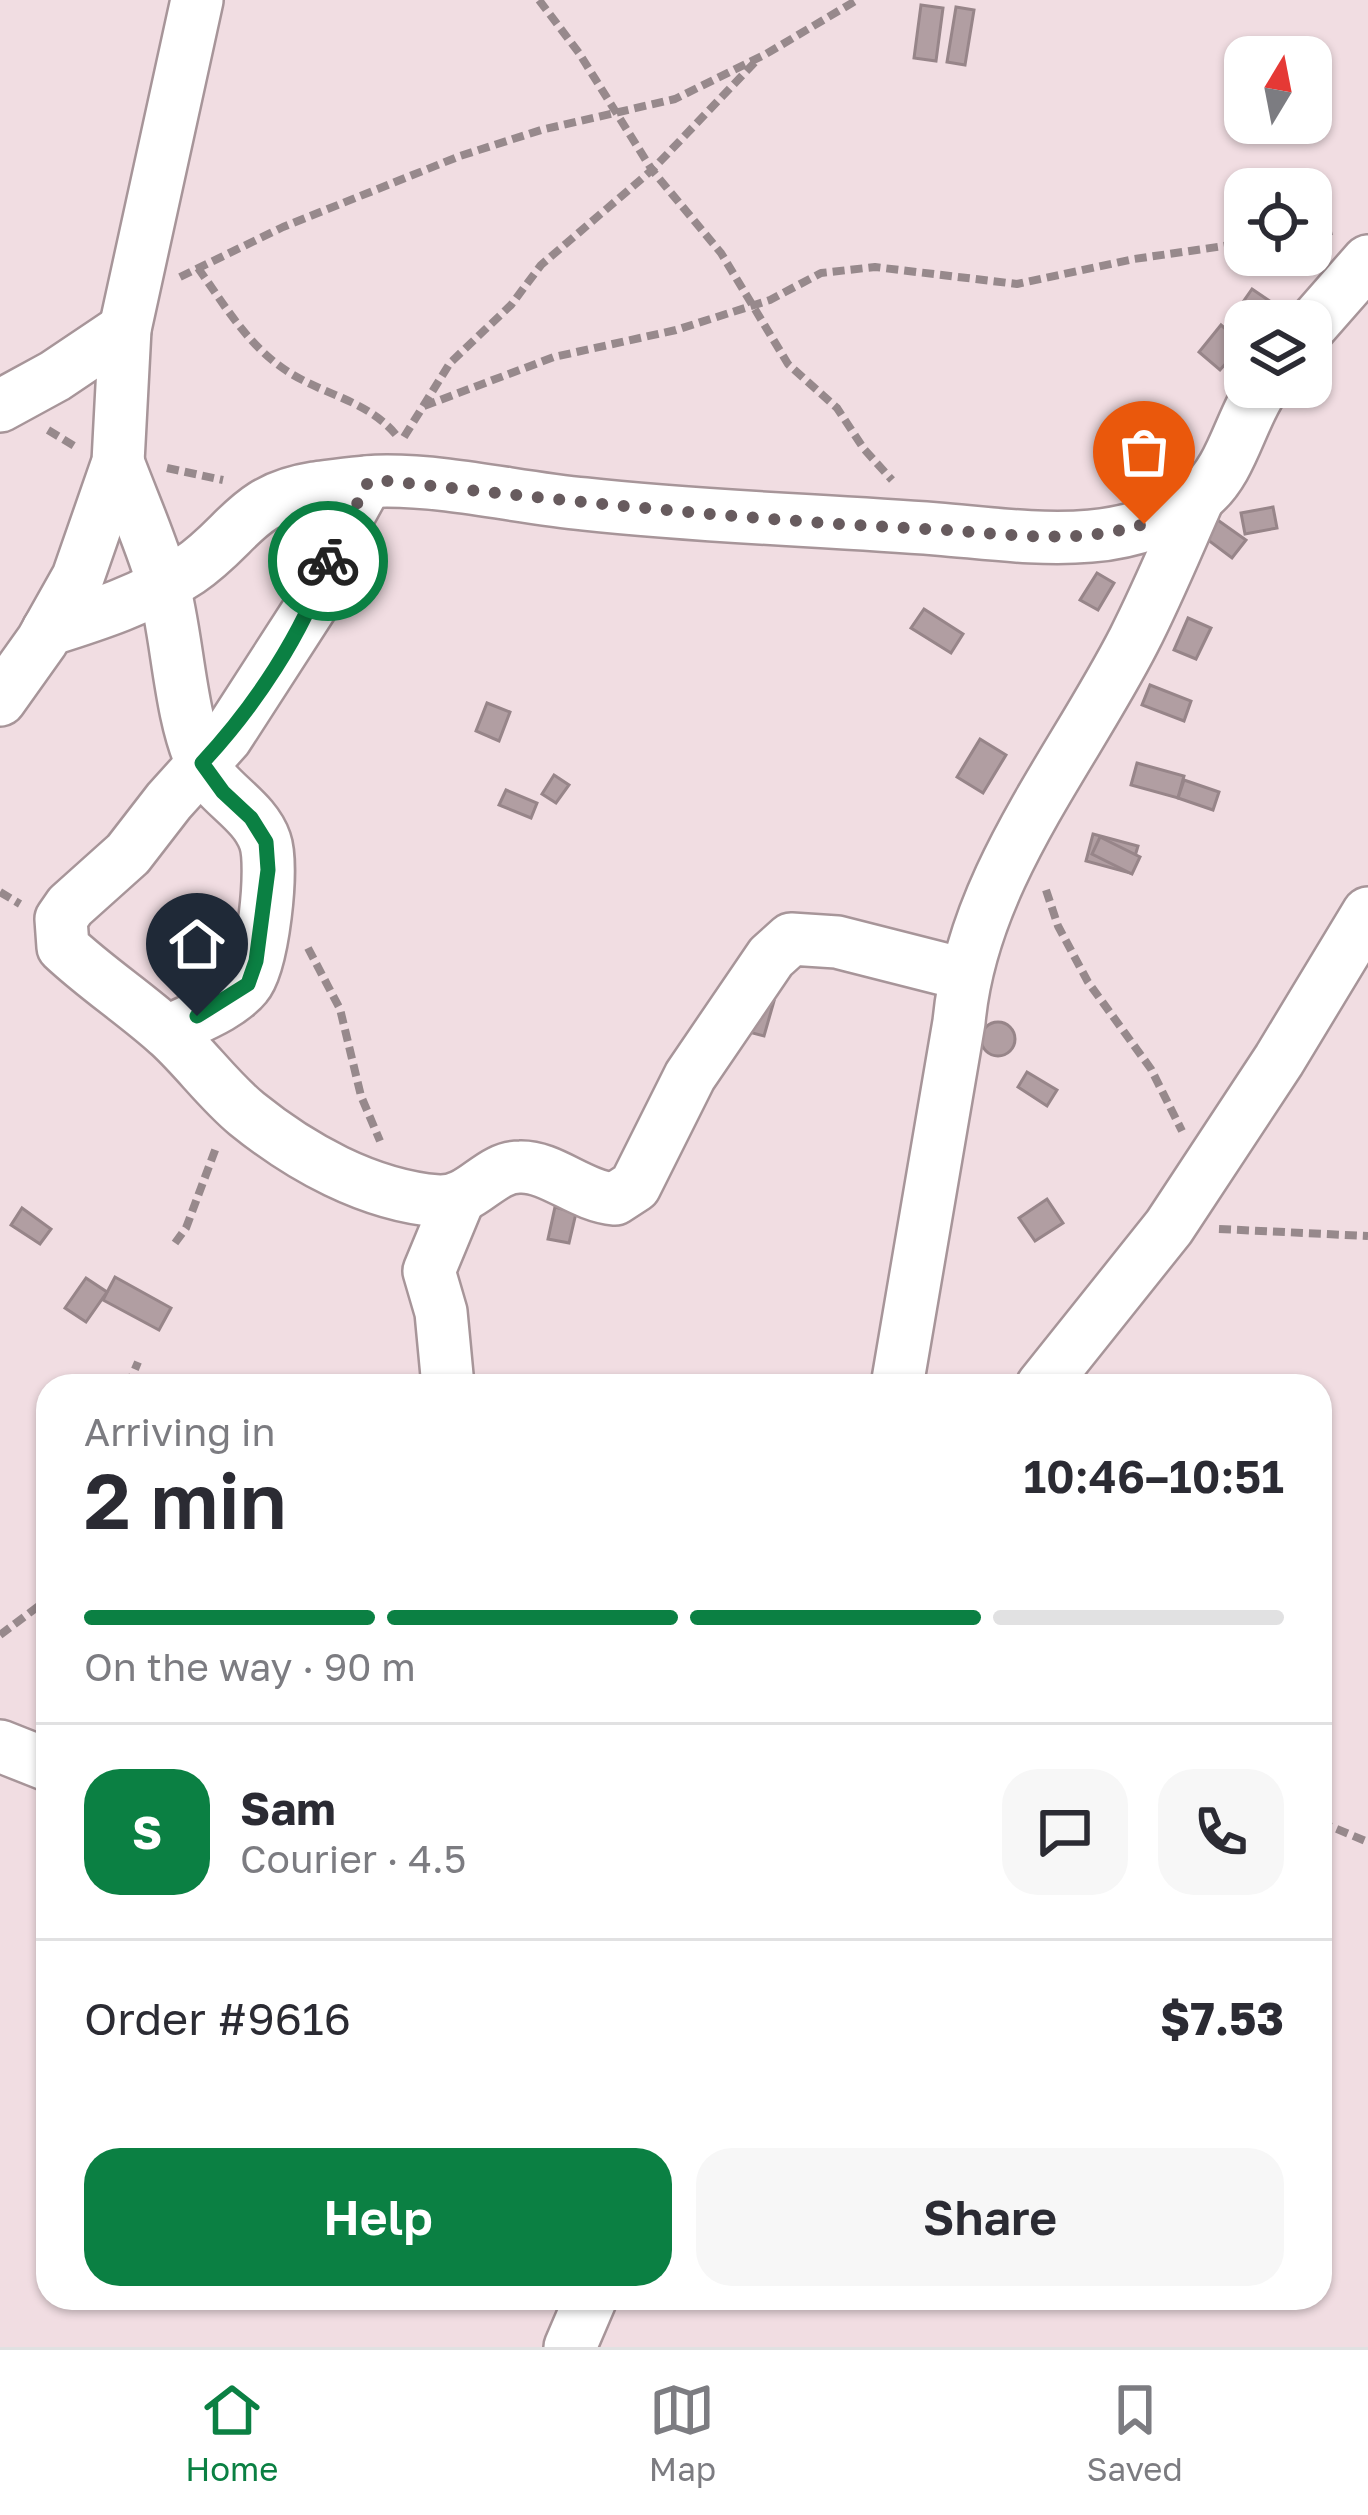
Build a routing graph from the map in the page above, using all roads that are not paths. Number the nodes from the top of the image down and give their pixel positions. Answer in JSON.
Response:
{"nodes":[{"id":1,"x":197,"y":0,"type":"edge"},
{"id":2,"x":1368,"y":261,"type":"edge"},
{"id":3,"x":1332,"y":302,"type":"edge"},
{"id":4,"x":128,"y":316,"type":"junction"},
{"id":5,"x":2,"y":405,"type":"edge"},
{"id":6,"x":1248,"y":408,"type":"edge"},
{"id":7,"x":118,"y":459,"type":"junction"},
{"id":8,"x":368,"y":482,"type":"junction"},
{"id":9,"x":1199,"y":497,"type":"junction"},
{"id":10,"x":1112,"y":534,"type":"junction"},
{"id":11,"x":1165,"y":572,"type":"junction"},
{"id":12,"x":163,"y":584,"type":"junction"},
{"id":13,"x":48,"y":630,"type":"junction"},
{"id":14,"x":0,"y":700,"type":"edge"},
{"id":15,"x":202,"y":763,"type":"junction"},
{"id":16,"x":1368,"y":913,"type":"edge"},
{"id":17,"x":964,"y":974,"type":"junction"},
{"id":18,"x":167,"y":1032,"type":"junction"},
{"id":19,"x":458,"y":1201,"type":"junction"},
{"id":20,"x":447,"y":1374,"type":"edge"},
{"id":21,"x":899,"y":1374,"type":"edge"},
{"id":22,"x":1052,"y":1374,"type":"edge"},
{"id":23,"x":0,"y":1745,"type":"edge"},
{"id":24,"x":36,"y":1760,"type":"edge"},
{"id":25,"x":586,"y":2310,"type":"edge"},
{"id":26,"x":571,"y":2347,"type":"edge"}],
"edges":[{"from":1,"to":4,"type":"street"},
{"from":2,"to":3,"type":"street"},
{"from":4,"to":5,"type":"street"},
{"from":4,"to":7,"type":"street"},
{"from":6,"to":9,"type":"street"},
{"from":7,"to":12,"type":"street"},
{"from":7,"to":13,"type":"street"},
{"from":8,"to":10,"type":"street"},
{"from":8,"to":12,"type":"street"},
{"from":8,"to":15,"type":"street"},
{"from":9,"to":10,"type":"street"},
{"from":9,"to":11,"type":"street"},
{"from":10,"to":11,"type":"street"},
{"from":11,"to":17,"type":"street"},
{"from":12,"to":13,"type":"street"},
{"from":12,"to":15,"type":"street"},
{"from":13,"to":14,"type":"street"},
{"from":15,"to":18,"type":"street"},
{"from":15,"to":18,"type":"street"},
{"from":16,"to":22,"type":"street"},
{"from":17,"to":19,"type":"street"},
{"from":17,"to":21,"type":"street"},
{"from":18,"to":19,"type":"street"},
{"from":19,"to":20,"type":"street"},
{"from":23,"to":24,"type":"street"},
{"from":25,"to":26,"type":"street"}]}
